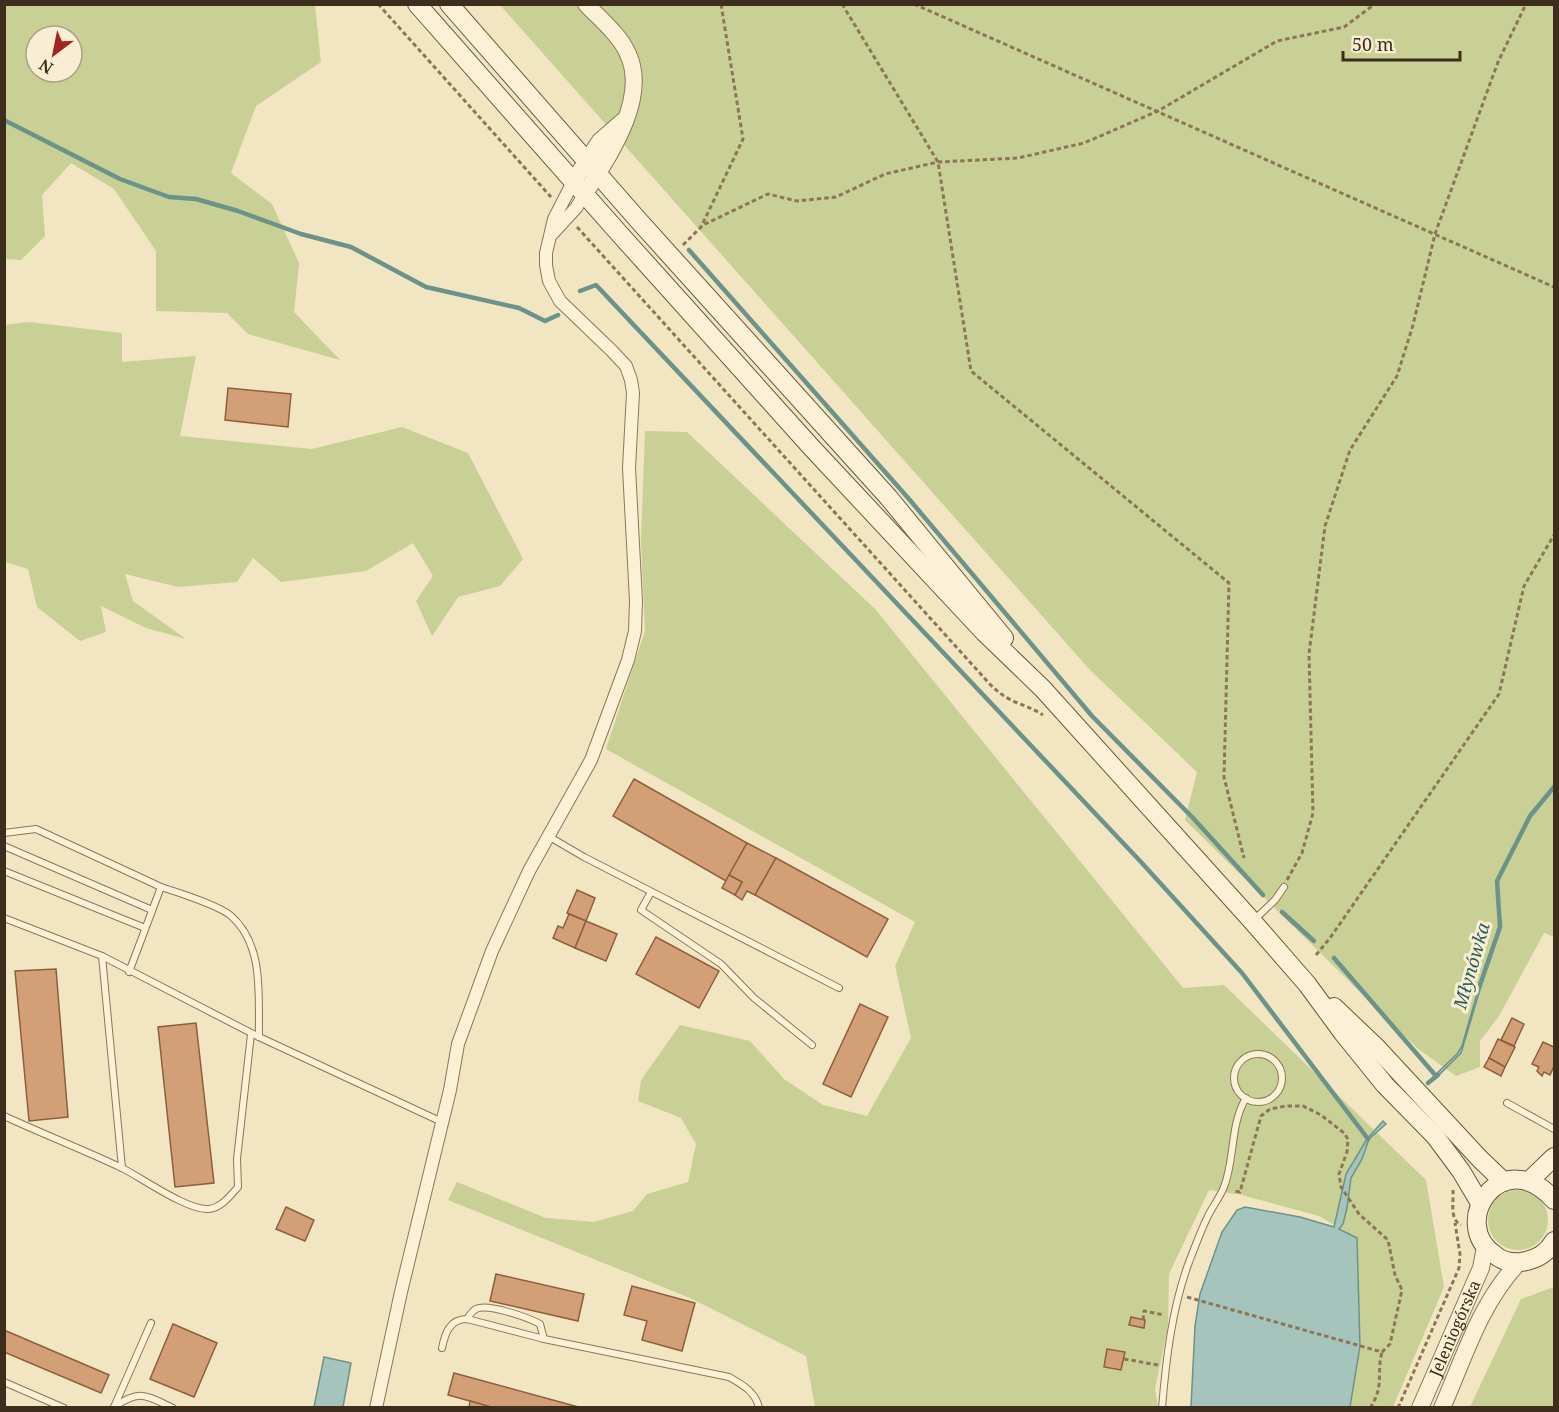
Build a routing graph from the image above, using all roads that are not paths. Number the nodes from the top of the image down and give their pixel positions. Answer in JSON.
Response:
{"nodes":[{"id":1,"x":417,"y":4,"type":"edge"},
{"id":2,"x":449,"y":4,"type":"edge"},
{"id":3,"x":586,"y":4,"type":"edge"},
{"id":4,"x":592,"y":168,"type":"junction"},
{"id":5,"x":579,"y":188,"type":"junction"},
{"id":6,"x":1043,"y":689,"type":"junction"},
{"id":7,"x":4,"y":833,"type":"edge"},
{"id":8,"x":548,"y":836,"type":"junction"},
{"id":9,"x":4,"y":846,"type":"edge"},
{"id":10,"x":4,"y":871,"type":"edge"},
{"id":11,"x":1284,"y":886,"type":"road end"},
{"id":12,"x":161,"y":887,"type":"junction"},
{"id":13,"x":651,"y":892,"type":"junction"},
{"id":14,"x":152,"y":910,"type":"junction"},
{"id":15,"x":4,"y":918,"type":"edge"},
{"id":16,"x":1253,"y":922,"type":"junction"},
{"id":17,"x":145,"y":928,"type":"junction"},
{"id":18,"x":102,"y":956,"type":"junction"},
{"id":19,"x":129,"y":972,"type":"junction"},
{"id":20,"x":1307,"y":984,"type":"junction"},
{"id":21,"x":839,"y":988,"type":"dead end"},
{"id":22,"x":251,"y":1034,"type":"junction"},
{"id":23,"x":259,"y":1037,"type":"junction"},
{"id":24,"x":812,"y":1045,"type":"dead end"},
{"id":25,"x":1246,"y":1098,"type":"junction"},
{"id":26,"x":1507,"y":1103,"type":"dead end"},
{"id":27,"x":4,"y":1116,"type":"edge"},
{"id":28,"x":442,"y":1122,"type":"junction"},
{"id":29,"x":1554,"y":1130,"type":"edge"},
{"id":30,"x":1554,"y":1157,"type":"edge"},
{"id":31,"x":122,"y":1168,"type":"junction"},
{"id":32,"x":1529,"y":1181,"type":"junction"},
{"id":33,"x":1504,"y":1182,"type":"junction"},
{"id":34,"x":1554,"y":1200,"type":"edge"},
{"id":35,"x":1480,"y":1203,"type":"junction"},
{"id":36,"x":1554,"y":1240,"type":"edge"},
{"id":37,"x":1485,"y":1247,"type":"junction"},
{"id":38,"x":1519,"y":1262,"type":"junction"},
{"id":39,"x":467,"y":1319,"type":"junction"},
{"id":40,"x":151,"y":1323,"type":"dead end"},
{"id":41,"x":544,"y":1339,"type":"junction"},
{"id":42,"x":442,"y":1348,"type":"dead end"},
{"id":43,"x":4,"y":1382,"type":"edge"},
{"id":44,"x":64,"y":1407,"type":"edge"},
{"id":45,"x":114,"y":1407,"type":"edge"},
{"id":46,"x":173,"y":1407,"type":"edge"},
{"id":47,"x":376,"y":1407,"type":"edge"},
{"id":48,"x":759,"y":1407,"type":"edge"},
{"id":49,"x":1162,"y":1407,"type":"edge"},
{"id":50,"x":1420,"y":1407,"type":"edge"},
{"id":51,"x":1442,"y":1407,"type":"edge"}],
"edges":[{"from":1,"to":5,"type":"main road"},
{"from":2,"to":4,"type":"main road"},
{"from":3,"to":4,"type":"street"},
{"from":4,"to":5,"type":"street"},
{"from":4,"to":6,"type":"main road"},
{"from":5,"to":6,"type":"main road"},
{"from":5,"to":8,"type":"street"},
{"from":6,"to":16,"type":"main road"},
{"from":7,"to":12,"type":"lane"},
{"from":8,"to":13,"type":"lane"},
{"from":8,"to":28,"type":"street"},
{"from":9,"to":14,"type":"lane"},
{"from":10,"to":17,"type":"lane"},
{"from":11,"to":16,"type":"lane"},
{"from":12,"to":14,"type":"lane"},
{"from":12,"to":23,"type":"lane"},
{"from":13,"to":21,"type":"lane"},
{"from":13,"to":24,"type":"lane"},
{"from":14,"to":17,"type":"lane"},
{"from":15,"to":18,"type":"lane"},
{"from":16,"to":20,"type":"main road"},
{"from":17,"to":19,"type":"lane"},
{"from":18,"to":19,"type":"lane"},
{"from":18,"to":31,"type":"lane"},
{"from":19,"to":22,"type":"lane"},
{"from":20,"to":33,"type":"main road"},
{"from":20,"to":35,"type":"main road"},
{"from":22,"to":23,"type":"lane"},
{"from":22,"to":31,"type":"lane"},
{"from":23,"to":28,"type":"lane"},
{"from":25,"to":25,"type":"lane"},
{"from":25,"to":49,"type":"lane"},
{"from":26,"to":29,"type":"lane"},
{"from":27,"to":31,"type":"lane"},
{"from":28,"to":47,"type":"street"},
{"from":30,"to":32,"type":"main road"},
{"from":32,"to":33,"type":"main road"},
{"from":32,"to":34,"type":"main road"},
{"from":33,"to":35,"type":"main road"},
{"from":35,"to":37,"type":"main road"},
{"from":36,"to":38,"type":"main road"},
{"from":37,"to":38,"type":"main road"},
{"from":37,"to":50,"type":"street","name":"Jeleniogórska"},
{"from":38,"to":51,"type":"street","name":"Jeleniogórska"},
{"from":39,"to":41,"type":"lane"},
{"from":39,"to":41,"type":"lane"},
{"from":39,"to":42,"type":"lane"},
{"from":40,"to":45,"type":"lane"},
{"from":41,"to":48,"type":"lane"},
{"from":43,"to":44,"type":"lane"},
{"from":45,"to":46,"type":"lane"}]}
